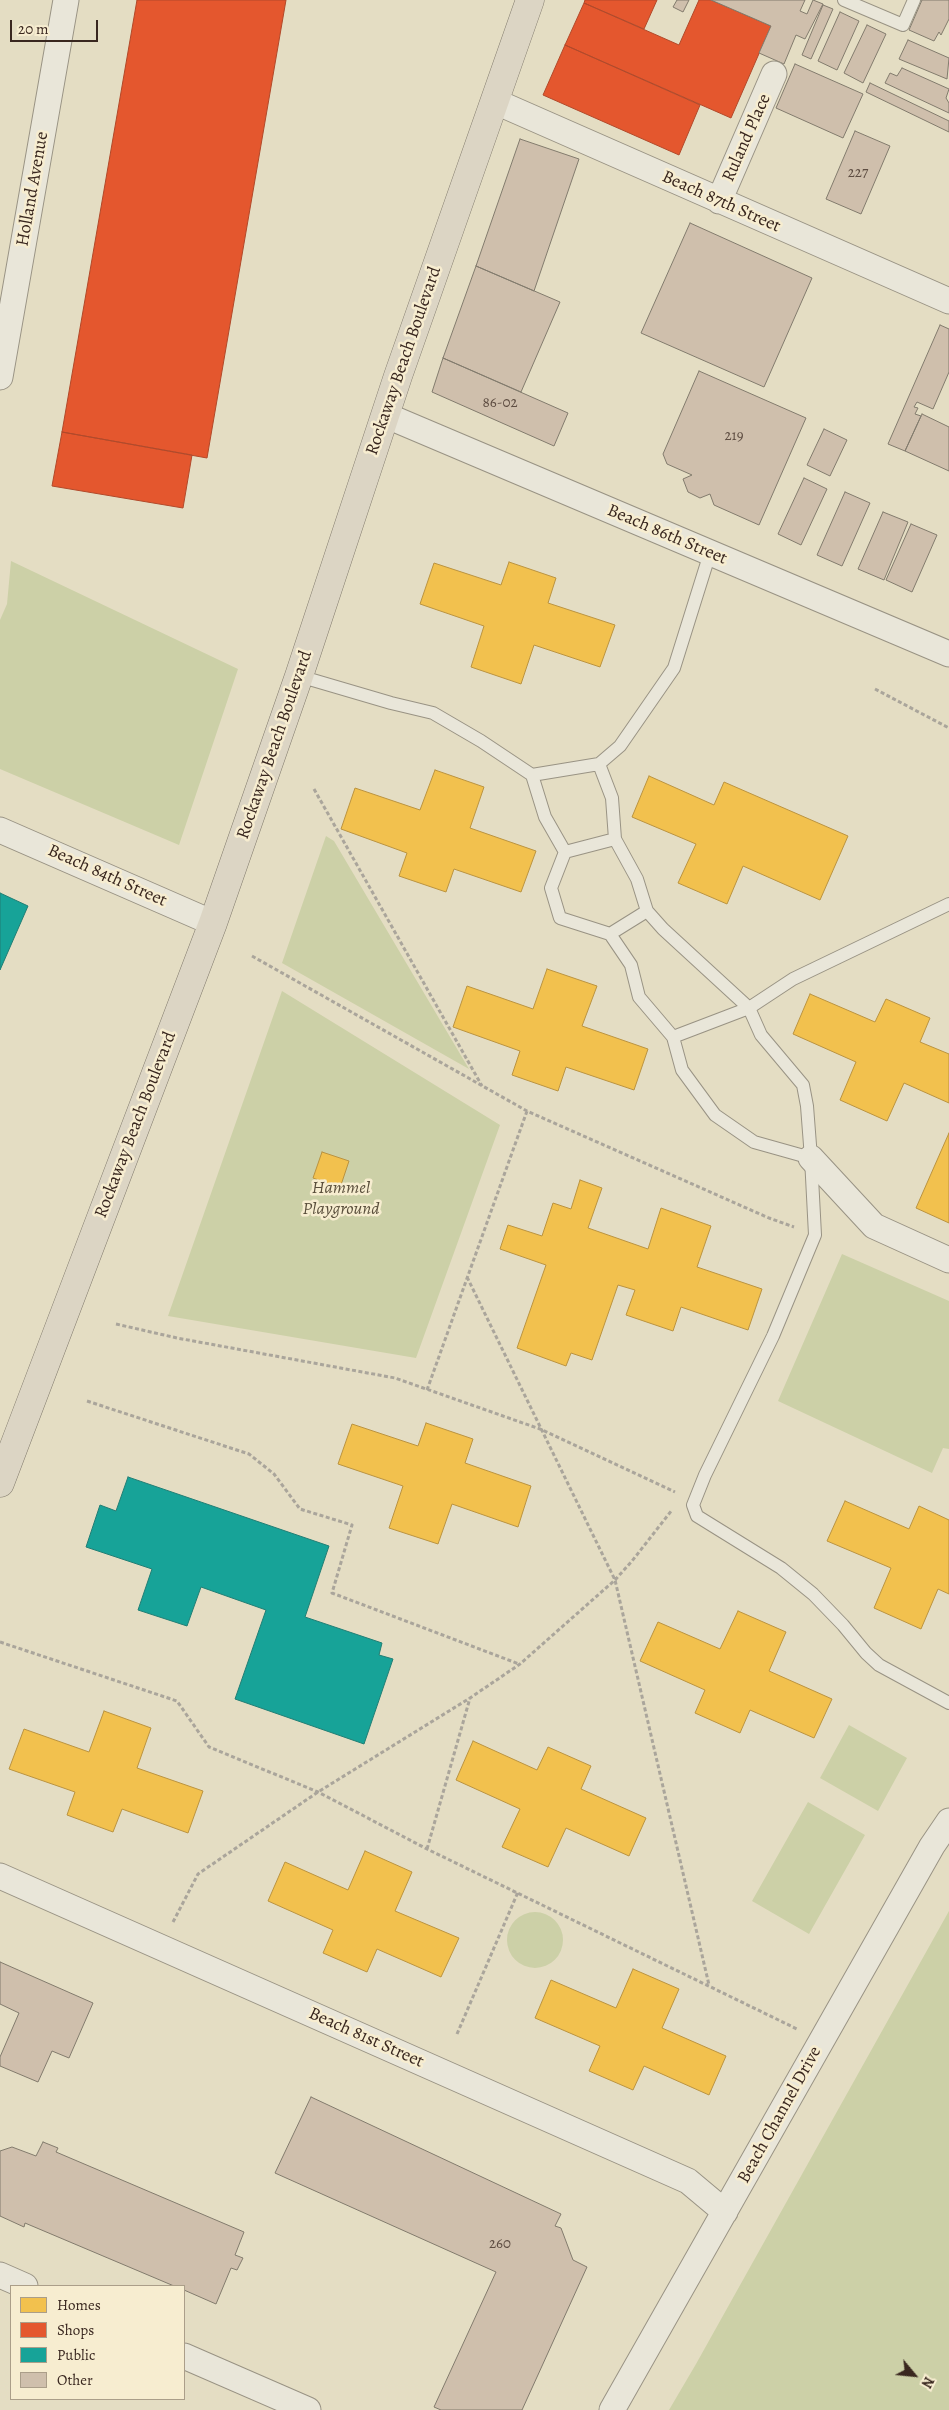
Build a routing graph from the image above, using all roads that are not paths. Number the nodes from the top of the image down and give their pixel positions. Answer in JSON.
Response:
{"nodes":[{"id":1,"x":66,"y":0,"type":"edge"},
{"id":2,"x":530,"y":0,"type":"edge"},
{"id":3,"x":844,"y":0,"type":"edge"},
{"id":4,"x":914,"y":0,"type":"edge"},
{"id":5,"x":774,"y":74,"type":"dead end"},
{"id":6,"x":494,"y":101,"type":"junction"},
{"id":7,"x":719,"y":201,"type":"junction"},
{"id":8,"x":949,"y":301,"type":"edge"},
{"id":9,"x":0,"y":377,"type":"edge"},
{"id":10,"x":385,"y":415,"type":"junction"},
{"id":11,"x":710,"y":553,"type":"junction"},
{"id":12,"x":949,"y":654,"type":"edge"},
{"id":13,"x":299,"y":676,"type":"junction"},
{"id":14,"x":599,"y":764,"type":"junction"},
{"id":15,"x":532,"y":775,"type":"junction"},
{"id":16,"x":0,"y":830,"type":"edge"},
{"id":17,"x":615,"y":839,"type":"junction"},
{"id":18,"x":565,"y":852,"type":"junction"},
{"id":19,"x":949,"y":904,"type":"edge"},
{"id":20,"x":646,"y":911,"type":"junction"},
{"id":21,"x":213,"y":922,"type":"junction"},
{"id":22,"x":610,"y":934,"type":"junction"},
{"id":23,"x":749,"y":1008,"type":"junction"},
{"id":24,"x":673,"y":1037,"type":"junction"},
{"id":25,"x":810,"y":1158,"type":"junction"},
{"id":26,"x":949,"y":1260,"type":"edge"},
{"id":27,"x":0,"y":1483,"type":"edge"},
{"id":28,"x":949,"y":1703,"type":"edge"},
{"id":29,"x":949,"y":1821,"type":"edge"},
{"id":30,"x":0,"y":1876,"type":"edge"},
{"id":31,"x":725,"y":2212,"type":"junction"},
{"id":32,"x":0,"y":2276,"type":"edge"},
{"id":33,"x":22,"y":2285,"type":"edge"},
{"id":34,"x":185,"y":2356,"type":"edge"},
{"id":35,"x":308,"y":2410,"type":"edge"},
{"id":36,"x":612,"y":2410,"type":"edge"}],
"edges":[{"from":1,"to":9,"type":"street","name":"Holland Avenue"},
{"from":2,"to":6,"type":"main road","name":"Rockaway Beach Boulevard"},
{"from":3,"to":4,"type":"lane"},
{"from":5,"to":7,"type":"street","name":"Ruland Place"},
{"from":6,"to":7,"type":"street","name":"Beach 87th Street"},
{"from":6,"to":10,"type":"main road","name":"Rockaway Beach Boulevard"},
{"from":7,"to":8,"type":"street","name":"Beach 87th Street"},
{"from":10,"to":11,"type":"street","name":"Beach 86th Street"},
{"from":10,"to":13,"type":"main road","name":"Rockaway Beach Boulevard"},
{"from":11,"to":12,"type":"street","name":"Beach 86th Street"},
{"from":11,"to":14,"type":"lane"},
{"from":13,"to":15,"type":"lane"},
{"from":13,"to":21,"type":"main road","name":"Rockaway Beach Boulevard"},
{"from":14,"to":15,"type":"lane"},
{"from":14,"to":17,"type":"lane"},
{"from":15,"to":18,"type":"lane"},
{"from":16,"to":21,"type":"street","name":"Beach 84th Street"},
{"from":17,"to":18,"type":"lane"},
{"from":17,"to":20,"type":"lane"},
{"from":18,"to":22,"type":"lane"},
{"from":19,"to":23,"type":"lane"},
{"from":20,"to":22,"type":"lane"},
{"from":20,"to":23,"type":"lane"},
{"from":21,"to":27,"type":"main road","name":"Rockaway Beach Boulevard"},
{"from":22,"to":24,"type":"lane"},
{"from":23,"to":24,"type":"lane"},
{"from":23,"to":25,"type":"lane"},
{"from":24,"to":25,"type":"lane"},
{"from":25,"to":26,"type":"street"},
{"from":25,"to":28,"type":"lane"},
{"from":29,"to":31,"type":"street","name":"Beach Channel Drive"},
{"from":30,"to":31,"type":"street","name":"Beach 81st Street"},
{"from":31,"to":36,"type":"street","name":"Beach Channel Drive"},
{"from":32,"to":33,"type":"street"},
{"from":34,"to":35,"type":"street"}]}
